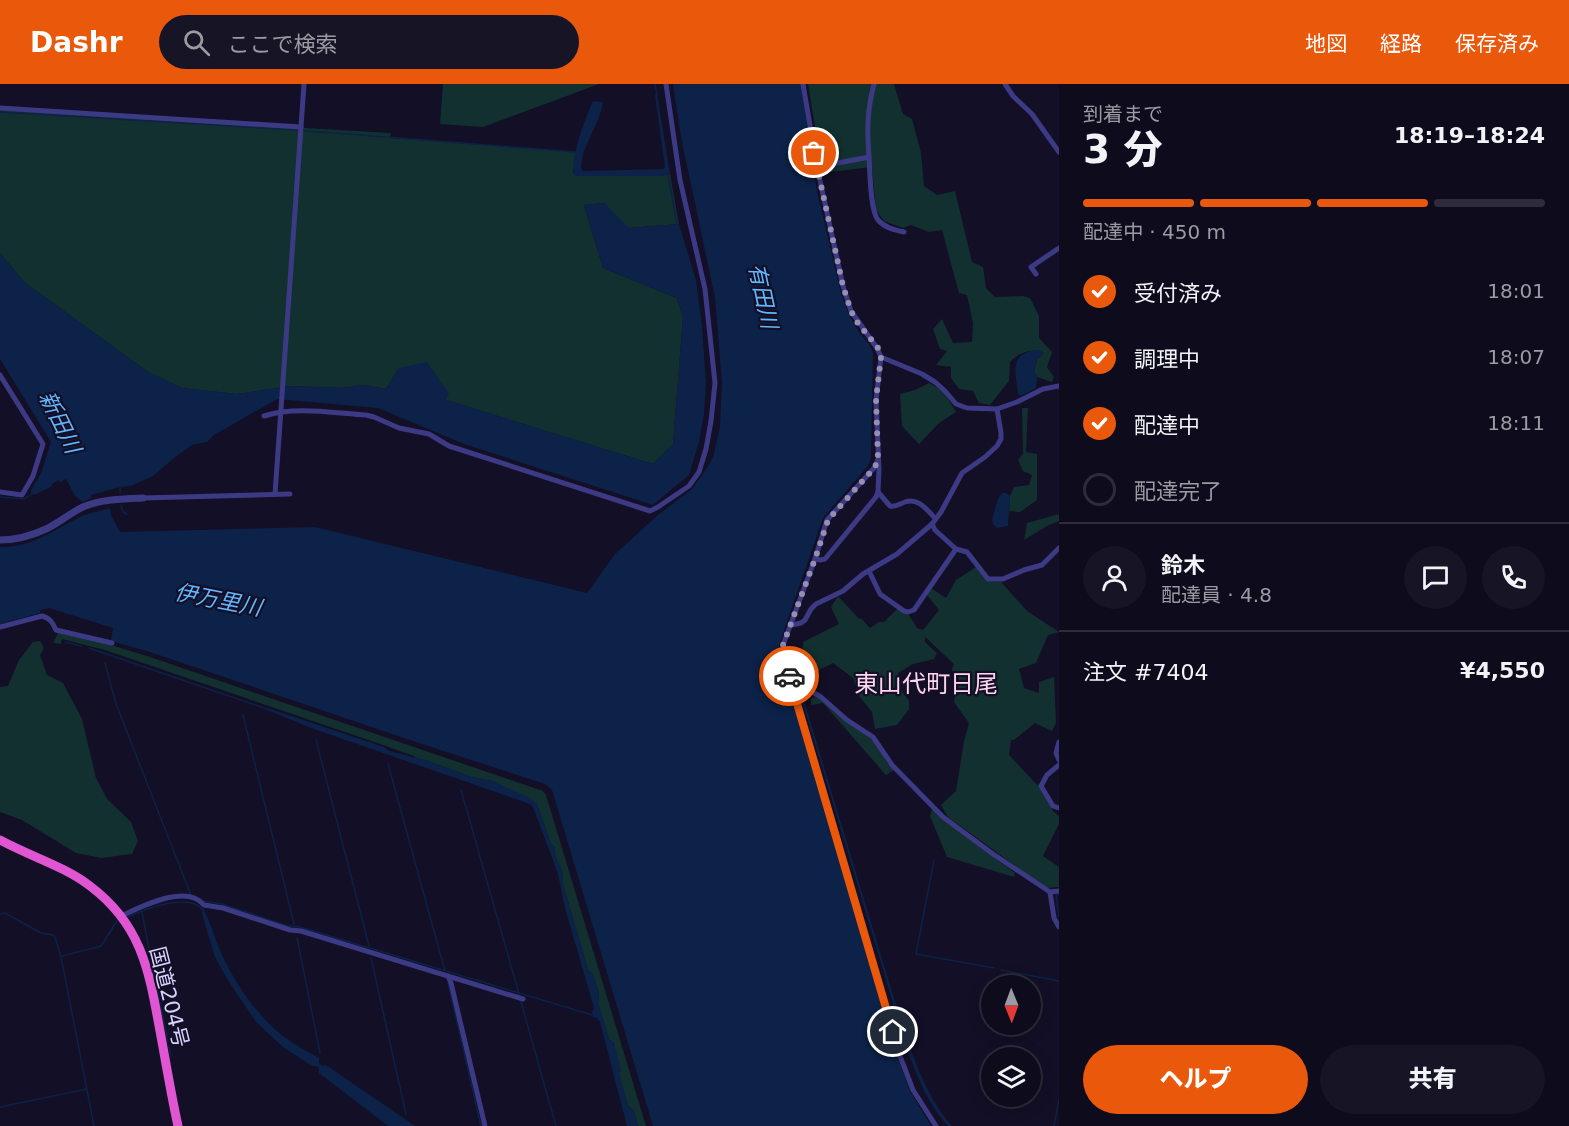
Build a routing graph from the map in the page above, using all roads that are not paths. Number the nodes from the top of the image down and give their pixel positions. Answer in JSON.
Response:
{"nodes":[{"id":1,"x":304,"y":84,"type":"edge"},
{"id":2,"x":666,"y":84,"type":"edge"},
{"id":3,"x":803,"y":84,"type":"edge"},
{"id":4,"x":874,"y":84,"type":"edge"},
{"id":5,"x":1005,"y":84,"type":"edge"},
{"id":6,"x":0,"y":108,"type":"edge"},
{"id":7,"x":301,"y":127,"type":"junction"},
{"id":8,"x":1059,"y":152,"type":"edge"},
{"id":9,"x":869,"y":157,"type":"junction"},
{"id":10,"x":817,"y":167,"type":"junction"},
{"id":11,"x":904,"y":232,"type":"dead end"},
{"id":12,"x":1059,"y":248,"type":"edge"},
{"id":13,"x":1036,"y":274,"type":"dead end"},
{"id":14,"x":881,"y":357,"type":"junction"},
{"id":15,"x":0,"y":375,"type":"edge"},
{"id":16,"x":1059,"y":386,"type":"edge"},
{"id":17,"x":282,"y":409,"type":"junction"},
{"id":18,"x":997,"y":409,"type":"junction"},
{"id":19,"x":264,"y":416,"type":"dead end"},
{"id":20,"x":878,"y":459,"type":"junction"},
{"id":21,"x":0,"y":492,"type":"edge"},
{"id":22,"x":878,"y":492,"type":"junction"},
{"id":23,"x":275,"y":494,"type":"junction"},
{"id":24,"x":290,"y":494,"type":"dead end"},
{"id":25,"x":143,"y":498,"type":"joint"},
{"id":26,"x":935,"y":518,"type":"junction"},
{"id":27,"x":932,"y":524,"type":"junction"},
{"id":28,"x":0,"y":540,"type":"edge"},
{"id":29,"x":1059,"y":548,"type":"edge"},
{"id":30,"x":956,"y":549,"type":"junction"},
{"id":31,"x":815,"y":559,"type":"junction"},
{"id":32,"x":869,"y":571,"type":"junction"},
{"id":33,"x":792,"y":625,"type":"junction"},
{"id":34,"x":0,"y":627,"type":"edge"},
{"id":35,"x":112,"y":644,"type":"dead end"},
{"id":36,"x":790,"y":679,"type":"junction"},
{"id":37,"x":1059,"y":742,"type":"edge"},
{"id":38,"x":1059,"y":760,"type":"edge"},
{"id":39,"x":1059,"y":765,"type":"edge"},
{"id":40,"x":1059,"y":808,"type":"edge"},
{"id":41,"x":0,"y":840,"type":"edge"},
{"id":42,"x":1059,"y":891,"type":"edge"},
{"id":43,"x":1050,"y":892,"type":"junction"},
{"id":44,"x":122,"y":916,"type":"junction"},
{"id":45,"x":1059,"y":927,"type":"edge"},
{"id":46,"x":447,"y":976,"type":"junction"},
{"id":47,"x":523,"y":999,"type":"dead end"},
{"id":48,"x":178,"y":1126,"type":"edge"},
{"id":49,"x":485,"y":1126,"type":"edge"},
{"id":50,"x":936,"y":1126,"type":"edge"}],
"edges":[{"from":1,"to":7,"type":"street"},
{"from":2,"to":17,"type":"street"},
{"from":3,"to":10,"type":"street"},
{"from":4,"to":9,"type":"street"},
{"from":5,"to":8,"type":"street"},
{"from":6,"to":7,"type":"street"},
{"from":7,"to":17,"type":"street"},
{"from":9,"to":10,"type":"street"},
{"from":9,"to":11,"type":"street"},
{"from":10,"to":14,"type":"street"},
{"from":12,"to":13,"type":"street"},
{"from":14,"to":18,"type":"street"},
{"from":14,"to":20,"type":"street"},
{"from":15,"to":21,"type":"street"},
{"from":16,"to":18,"type":"street"},
{"from":17,"to":19,"type":"street"},
{"from":17,"to":23,"type":"street"},
{"from":18,"to":26,"type":"street"},
{"from":20,"to":22,"type":"street"},
{"from":20,"to":31,"type":"street"},
{"from":22,"to":26,"type":"street"},
{"from":22,"to":31,"type":"street"},
{"from":23,"to":24,"type":"street"},
{"from":23,"to":25,"type":"street"},
{"from":25,"to":28,"type":"street"},
{"from":26,"to":27,"type":"street"},
{"from":27,"to":30,"type":"street"},
{"from":27,"to":32,"type":"street"},
{"from":29,"to":30,"type":"street"},
{"from":30,"to":32,"type":"street"},
{"from":31,"to":33,"type":"street"},
{"from":32,"to":33,"type":"street"},
{"from":33,"to":36,"type":"street"},
{"from":34,"to":35,"type":"street"},
{"from":36,"to":43,"type":"street"},
{"from":36,"to":50,"type":"street"},
{"from":37,"to":38,"type":"street"},
{"from":39,"to":40,"type":"street"},
{"from":41,"to":44,"type":"highway","name":"国道204号"},
{"from":42,"to":43,"type":"street"},
{"from":43,"to":45,"type":"street"},
{"from":44,"to":46,"type":"street"},
{"from":44,"to":48,"type":"highway","name":"国道204号"},
{"from":46,"to":47,"type":"street"},
{"from":46,"to":49,"type":"street"}]}
